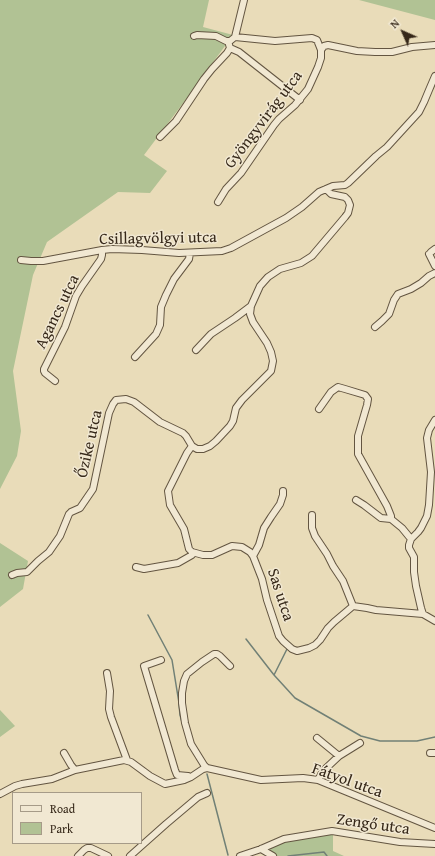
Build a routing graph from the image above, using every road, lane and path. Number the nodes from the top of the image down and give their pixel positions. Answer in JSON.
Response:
{"nodes":[{"id":1,"x":244,"y":0,"type":"edge"},
{"id":2,"x":194,"y":36,"type":"dead end"},
{"id":3,"x":235,"y":37,"type":"junction"},
{"id":4,"x":435,"y":44,"type":"edge"},
{"id":5,"x":229,"y":45,"type":"junction"},
{"id":6,"x":321,"y":50,"type":"junction"},
{"id":7,"x":435,"y":76,"type":"edge"},
{"id":8,"x":300,"y":100,"type":"junction"},
{"id":9,"x":160,"y":137,"type":"dead end"},
{"id":10,"x":326,"y":189,"type":"junction"},
{"id":11,"x":218,"y":202,"type":"dead end"},
{"id":12,"x":102,"y":250,"type":"junction"},
{"id":13,"x":190,"y":252,"type":"junction"},
{"id":14,"x":432,"y":252,"type":"edge"},
{"id":15,"x":21,"y":260,"type":"dead end"},
{"id":16,"x":435,"y":266,"type":"edge"},
{"id":17,"x":435,"y":273,"type":"edge"},
{"id":18,"x":250,"y":306,"type":"junction"},
{"id":19,"x":375,"y":327,"type":"dead end"},
{"id":20,"x":196,"y":350,"type":"dead end"},
{"id":21,"x":135,"y":357,"type":"dead end"},
{"id":22,"x":55,"y":381,"type":"dead end"},
{"id":23,"x":319,"y":409,"type":"dead end"},
{"id":24,"x":434,"y":422,"type":"edge"},
{"id":25,"x":192,"y":446,"type":"junction"},
{"id":26,"x":283,"y":491,"type":"dead end"},
{"id":27,"x":356,"y":500,"type":"dead end"},
{"id":28,"x":312,"y":515,"type":"dead end"},
{"id":29,"x":391,"y":519,"type":"junction"},
{"id":30,"x":411,"y":538,"type":"junction"},
{"id":31,"x":192,"y":552,"type":"junction"},
{"id":32,"x":253,"y":556,"type":"junction"},
{"id":33,"x":136,"y":567,"type":"dead end"},
{"id":34,"x":12,"y":575,"type":"dead end"},
{"id":35,"x":353,"y":606,"type":"junction"},
{"id":36,"x":424,"y":614,"type":"junction"},
{"id":37,"x":435,"y":621,"type":"edge"},
{"id":38,"x":161,"y":660,"type":"dead end"},
{"id":39,"x":230,"y":666,"type":"dead end"},
{"id":40,"x":107,"y":673,"type":"dead end"},
{"id":41,"x":317,"y":738,"type":"dead end"},
{"id":42,"x":360,"y":743,"type":"dead end"},
{"id":43,"x":64,"y":753,"type":"dead end"},
{"id":44,"x":339,"y":756,"type":"junction"},
{"id":45,"x":127,"y":760,"type":"junction"},
{"id":46,"x":207,"y":768,"type":"junction"},
{"id":47,"x":75,"y":770,"type":"junction"},
{"id":48,"x":191,"y":776,"type":"junction"},
{"id":49,"x":318,"y":780,"type":"junction"},
{"id":50,"x":207,"y":793,"type":"dead end"},
{"id":51,"x":0,"y":794,"type":"edge"},
{"id":52,"x":435,"y":828,"type":"edge"},
{"id":53,"x":91,"y":844,"type":"edge"},
{"id":54,"x":435,"y":844,"type":"edge"},
{"id":55,"x":85,"y":848,"type":"junction"},
{"id":56,"x":261,"y":849,"type":"junction"},
{"id":57,"x":78,"y":856,"type":"edge"},
{"id":58,"x":108,"y":856,"type":"edge"},
{"id":59,"x":130,"y":856,"type":"edge"},
{"id":60,"x":240,"y":856,"type":"edge"},
{"id":61,"x":274,"y":856,"type":"edge"}],
"edges":[{"from":1,"to":3,"type":"street"},
{"from":2,"to":5,"type":"street"},
{"from":3,"to":5,"type":"street"},
{"from":3,"to":6,"type":"street"},
{"from":4,"to":6,"type":"street"},
{"from":5,"to":8,"type":"street"},
{"from":5,"to":9,"type":"street"},
{"from":6,"to":8,"type":"street","name":"Gyöngyvirág utca"},
{"from":7,"to":10,"type":"street"},
{"from":8,"to":11,"type":"street","name":"Gyöngyvirág utca"},
{"from":10,"to":13,"type":"street","name":"Csillagvölgyi utca"},
{"from":10,"to":18,"type":"street"},
{"from":12,"to":13,"type":"street","name":"Csillagvölgyi utca"},
{"from":12,"to":15,"type":"street","name":"Csillagvölgyi utca"},
{"from":12,"to":22,"type":"street","name":"Agancs utca"},
{"from":13,"to":21,"type":"street"},
{"from":14,"to":16,"type":"street"},
{"from":17,"to":19,"type":"street"},
{"from":18,"to":20,"type":"street"},
{"from":18,"to":25,"type":"street"},
{"from":23,"to":29,"type":"street"},
{"from":24,"to":30,"type":"street"},
{"from":25,"to":31,"type":"street"},
{"from":25,"to":34,"type":"street","name":"Őzike utca"},
{"from":26,"to":32,"type":"street"},
{"from":27,"to":29,"type":"street"},
{"from":28,"to":35,"type":"street"},
{"from":29,"to":30,"type":"street"},
{"from":30,"to":36,"type":"street"},
{"from":31,"to":32,"type":"street","name":"Sas utca"},
{"from":31,"to":33,"type":"street"},
{"from":32,"to":35,"type":"street","name":"Sas utca"},
{"from":35,"to":36,"type":"street"},
{"from":36,"to":37,"type":"street"},
{"from":38,"to":48,"type":"street"},
{"from":39,"to":46,"type":"street"},
{"from":40,"to":45,"type":"street"},
{"from":41,"to":44,"type":"street"},
{"from":42,"to":44,"type":"street"},
{"from":43,"to":47,"type":"street"},
{"from":44,"to":49,"type":"street"},
{"from":45,"to":47,"type":"street"},
{"from":45,"to":48,"type":"street"},
{"from":46,"to":48,"type":"street"},
{"from":46,"to":49,"type":"street","name":"Fátyol utca"},
{"from":47,"to":51,"type":"street"},
{"from":49,"to":52,"type":"street","name":"Fátyol utca"},
{"from":50,"to":59,"type":"street"},
{"from":53,"to":55,"type":"street"},
{"from":54,"to":56,"type":"street","name":"Zengő utca"},
{"from":55,"to":57,"type":"street"},
{"from":55,"to":58,"type":"street"},
{"from":56,"to":60,"type":"street","name":"Zengő utca"},
{"from":56,"to":61,"type":"street"}]}
